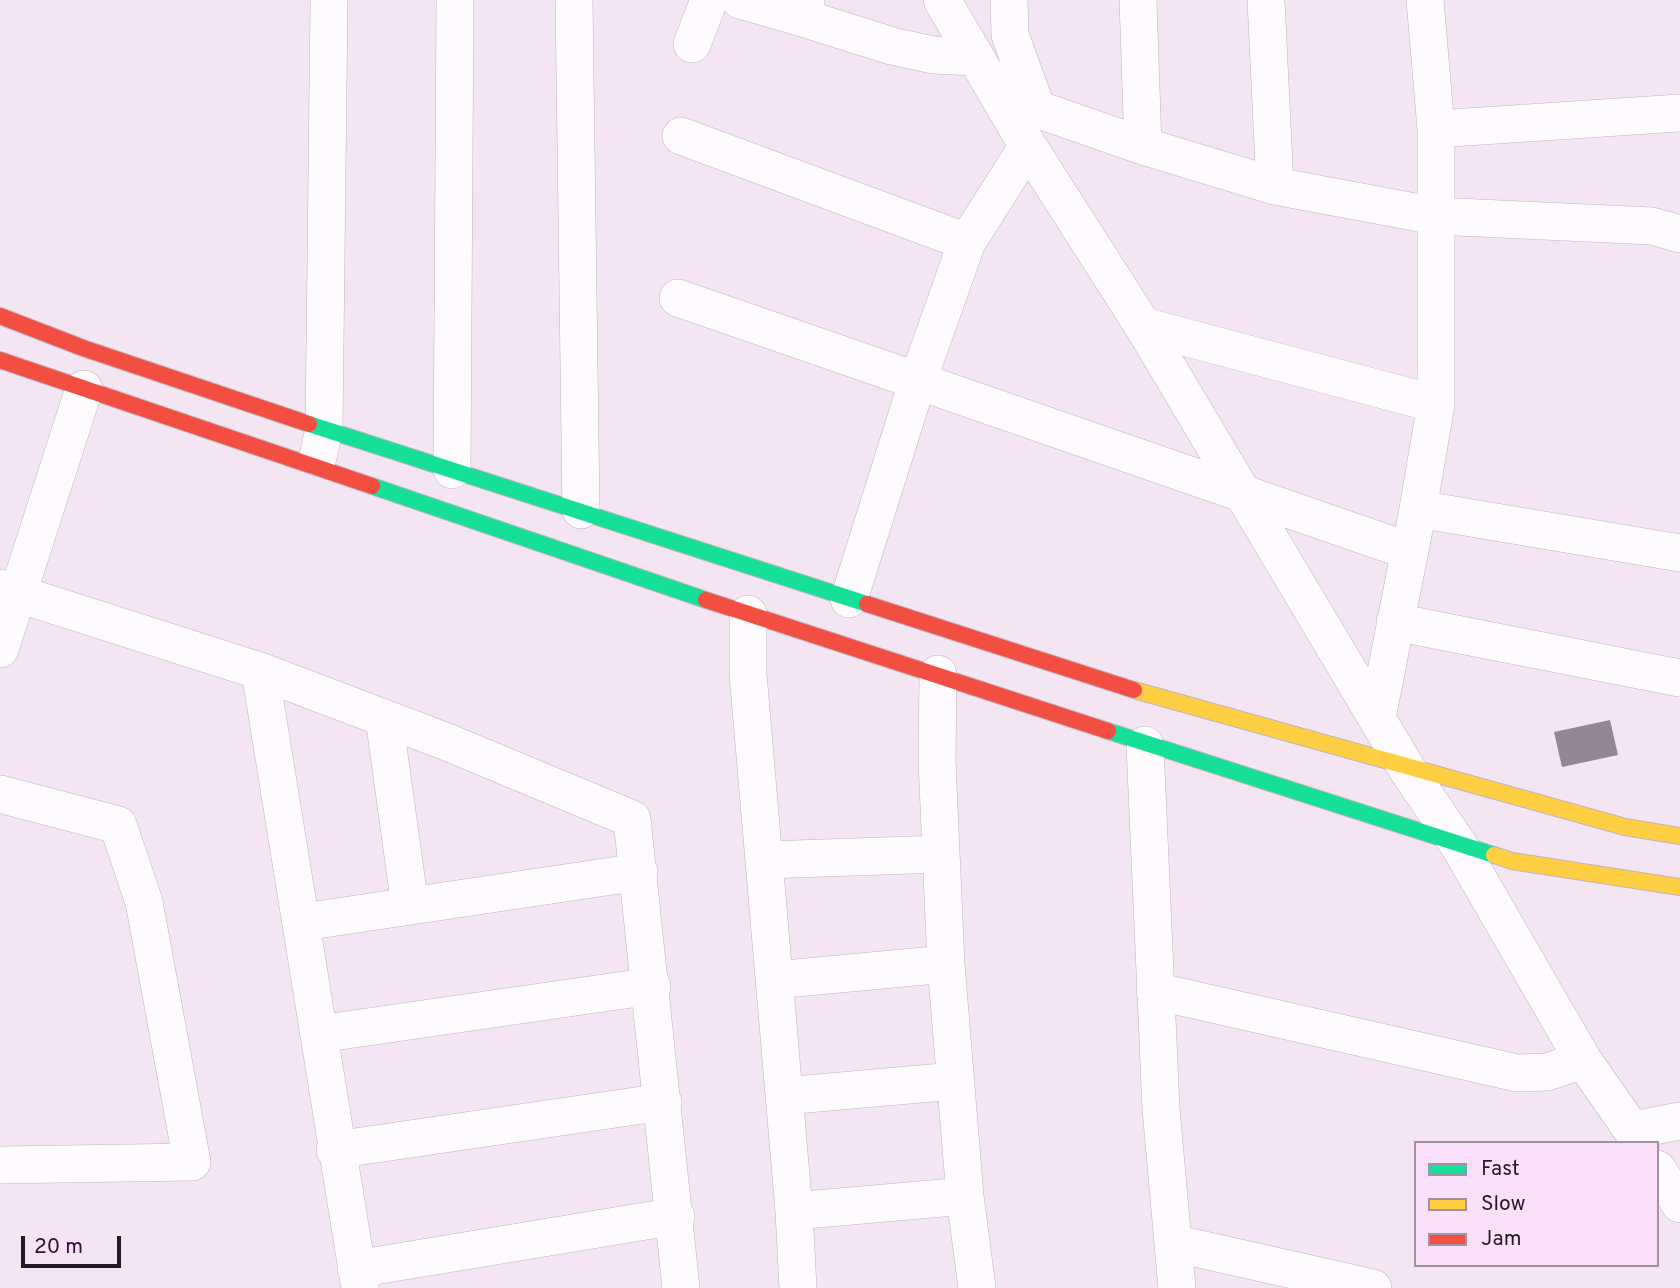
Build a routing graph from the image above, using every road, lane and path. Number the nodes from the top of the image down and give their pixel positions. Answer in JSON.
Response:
{"nodes":[{"id":1,"x":329,"y":0,"type":"edge"},
{"id":2,"x":455,"y":0,"type":"edge"},
{"id":3,"x":574,"y":0,"type":"edge"},
{"id":4,"x":709,"y":0,"type":"edge"},
{"id":5,"x":740,"y":0,"type":"edge"},
{"id":6,"x":942,"y":0,"type":"edge"},
{"id":7,"x":1009,"y":0,"type":"edge"},
{"id":8,"x":1138,"y":0,"type":"edge"},
{"id":9,"x":1266,"y":0,"type":"edge"},
{"id":10,"x":1425,"y":0,"type":"edge"},
{"id":11,"x":806,"y":10,"type":"edge"},
{"id":12,"x":692,"y":44,"type":"dead end"},
{"id":13,"x":976,"y":57,"type":"junction"},
{"id":14,"x":1680,"y":113,"type":"edge"},
{"id":15,"x":1436,"y":129,"type":"junction"},
{"id":16,"x":681,"y":136,"type":"dead end"},
{"id":17,"x":1028,"y":146,"type":"junction"},
{"id":18,"x":1143,"y":146,"type":"junction"},
{"id":19,"x":1275,"y":186,"type":"junction"},
{"id":20,"x":1436,"y":216,"type":"junction"},
{"id":21,"x":1680,"y":234,"type":"edge"},
{"id":22,"x":967,"y":242,"type":"junction"},
{"id":23,"x":678,"y":298,"type":"dead end"},
{"id":24,"x":0,"y":316,"type":"edge"},
{"id":25,"x":1143,"y":326,"type":"junction"},
{"id":26,"x":0,"y":360,"type":"edge"},
{"id":27,"x":918,"y":380,"type":"junction"},
{"id":28,"x":84,"y":388,"type":"junction"},
{"id":29,"x":1436,"y":404,"type":"junction"},
{"id":30,"x":324,"y":429,"type":"junction"},
{"id":31,"x":315,"y":467,"type":"junction"},
{"id":32,"x":452,"y":470,"type":"junction"},
{"id":33,"x":1244,"y":493,"type":"junction"},
{"id":34,"x":1418,"y":509,"type":"junction"},
{"id":35,"x":581,"y":510,"type":"junction"},
{"id":36,"x":1409,"y":551,"type":"junction"},
{"id":37,"x":1680,"y":553,"type":"edge"},
{"id":38,"x":9,"y":591,"type":"edge"},
{"id":39,"x":849,"y":599,"type":"junction"},
{"id":40,"x":748,"y":614,"type":"junction"},
{"id":41,"x":1395,"y":622,"type":"junction"},
{"id":42,"x":0,"y":649,"type":"edge"},
{"id":43,"x":260,"y":671,"type":"junction"},
{"id":44,"x":938,"y":674,"type":"junction"},
{"id":45,"x":1680,"y":678,"type":"edge"},
{"id":46,"x":384,"y":718,"type":"junction"},
{"id":47,"x":1377,"y":718,"type":"junction"},
{"id":48,"x":1145,"y":745,"type":"junction"},
{"id":49,"x":1407,"y":769,"type":"junction"},
{"id":50,"x":0,"y":794,"type":"edge"},
{"id":51,"x":1680,"y":835,"type":"edge"},
{"id":52,"x":1458,"y":844,"type":"junction"},
{"id":53,"x":941,"y":854,"type":"junction"},
{"id":54,"x":765,"y":860,"type":"junction"},
{"id":55,"x":639,"y":872,"type":"junction"},
{"id":56,"x":1680,"y":887,"type":"edge"},
{"id":57,"x":410,"y":906,"type":"junction"},
{"id":58,"x":303,"y":922,"type":"junction"},
{"id":59,"x":946,"y":964,"type":"junction"},
{"id":60,"x":775,"y":980,"type":"junction"},
{"id":61,"x":652,"y":986,"type":"junction"},
{"id":62,"x":1156,"y":990,"type":"junction"},
{"id":63,"x":319,"y":1034,"type":"junction"},
{"id":64,"x":1583,"y":1060,"type":"junction"},
{"id":65,"x":954,"y":1081,"type":"junction"},
{"id":66,"x":784,"y":1096,"type":"junction"},
{"id":67,"x":663,"y":1102,"type":"junction"},
{"id":68,"x":1680,"y":1121,"type":"edge"},
{"id":69,"x":1637,"y":1136,"type":"edge"},
{"id":70,"x":335,"y":1150,"type":"junction"},
{"id":71,"x":0,"y":1165,"type":"edge"},
{"id":72,"x":1659,"y":1172,"type":"edge"},
{"id":73,"x":965,"y":1196,"type":"junction"},
{"id":74,"x":1680,"y":1204,"type":"edge"},
{"id":75,"x":794,"y":1211,"type":"junction"},
{"id":76,"x":676,"y":1216,"type":"junction"},
{"id":77,"x":1173,"y":1243,"type":"junction"},
{"id":78,"x":358,"y":1279,"type":"edge"},
{"id":79,"x":681,"y":1288,"type":"edge"},
{"id":80,"x":797,"y":1288,"type":"edge"},
{"id":81,"x":977,"y":1288,"type":"edge"},
{"id":82,"x":1177,"y":1288,"type":"edge"},
{"id":83,"x":1373,"y":1288,"type":"edge"}],
"edges":[{"from":1,"to":30,"type":"street"},
{"from":2,"to":32,"type":"street"},
{"from":3,"to":35,"type":"street"},
{"from":4,"to":12,"type":"street"},
{"from":5,"to":11,"type":"street"},
{"from":6,"to":13,"type":"street"},
{"from":7,"to":18,"type":"street"},
{"from":8,"to":18,"type":"street"},
{"from":9,"to":19,"type":"street"},
{"from":10,"to":15,"type":"street"},
{"from":11,"to":13,"type":"street"},
{"from":13,"to":17,"type":"street"},
{"from":14,"to":15,"type":"street"},
{"from":15,"to":20,"type":"street"},
{"from":16,"to":22,"type":"street"},
{"from":17,"to":22,"type":"street"},
{"from":17,"to":25,"type":"street"},
{"from":18,"to":19,"type":"street"},
{"from":19,"to":20,"type":"street"},
{"from":20,"to":21,"type":"street"},
{"from":20,"to":29,"type":"street"},
{"from":22,"to":27,"type":"street"},
{"from":23,"to":27,"type":"street"},
{"from":24,"to":30,"type":"street"},
{"from":25,"to":29,"type":"street"},
{"from":25,"to":33,"type":"street"},
{"from":26,"to":28,"type":"street"},
{"from":27,"to":33,"type":"street"},
{"from":27,"to":39,"type":"street"},
{"from":28,"to":31,"type":"street"},
{"from":28,"to":38,"type":"street"},
{"from":29,"to":34,"type":"street"},
{"from":30,"to":31,"type":"street"},
{"from":30,"to":32,"type":"street"},
{"from":31,"to":40,"type":"street"},
{"from":32,"to":35,"type":"street"},
{"from":33,"to":36,"type":"street"},
{"from":33,"to":47,"type":"street"},
{"from":34,"to":36,"type":"street"},
{"from":34,"to":37,"type":"street"},
{"from":35,"to":39,"type":"street"},
{"from":36,"to":41,"type":"street"},
{"from":38,"to":42,"type":"street"},
{"from":38,"to":43,"type":"street"},
{"from":39,"to":49,"type":"street"},
{"from":40,"to":44,"type":"street"},
{"from":40,"to":54,"type":"street"},
{"from":41,"to":45,"type":"street"},
{"from":41,"to":47,"type":"street"},
{"from":43,"to":46,"type":"street"},
{"from":43,"to":58,"type":"street"},
{"from":44,"to":48,"type":"street"},
{"from":44,"to":53,"type":"street"},
{"from":46,"to":55,"type":"street"},
{"from":46,"to":57,"type":"street"},
{"from":47,"to":49,"type":"street"},
{"from":48,"to":52,"type":"street"},
{"from":48,"to":62,"type":"street"},
{"from":49,"to":51,"type":"street"},
{"from":49,"to":52,"type":"street"},
{"from":50,"to":71,"type":"street"},
{"from":52,"to":56,"type":"street"},
{"from":52,"to":64,"type":"street"},
{"from":53,"to":54,"type":"street"},
{"from":53,"to":59,"type":"street"},
{"from":54,"to":60,"type":"street"},
{"from":55,"to":57,"type":"street"},
{"from":55,"to":61,"type":"street"},
{"from":57,"to":58,"type":"street"},
{"from":58,"to":63,"type":"street"},
{"from":59,"to":60,"type":"street"},
{"from":59,"to":65,"type":"street"},
{"from":60,"to":66,"type":"street"},
{"from":61,"to":63,"type":"street"},
{"from":61,"to":67,"type":"street"},
{"from":62,"to":64,"type":"street"},
{"from":62,"to":77,"type":"street"},
{"from":63,"to":70,"type":"street"},
{"from":64,"to":69,"type":"street"},
{"from":65,"to":66,"type":"street"},
{"from":65,"to":73,"type":"street"},
{"from":66,"to":75,"type":"street"},
{"from":67,"to":70,"type":"street"},
{"from":67,"to":76,"type":"street"},
{"from":68,"to":69,"type":"street"},
{"from":70,"to":78,"type":"street"},
{"from":72,"to":74,"type":"street"},
{"from":73,"to":75,"type":"street"},
{"from":73,"to":81,"type":"street"},
{"from":75,"to":80,"type":"street"},
{"from":76,"to":78,"type":"street"},
{"from":76,"to":79,"type":"street"},
{"from":77,"to":82,"type":"street"},
{"from":77,"to":83,"type":"street"}]}
